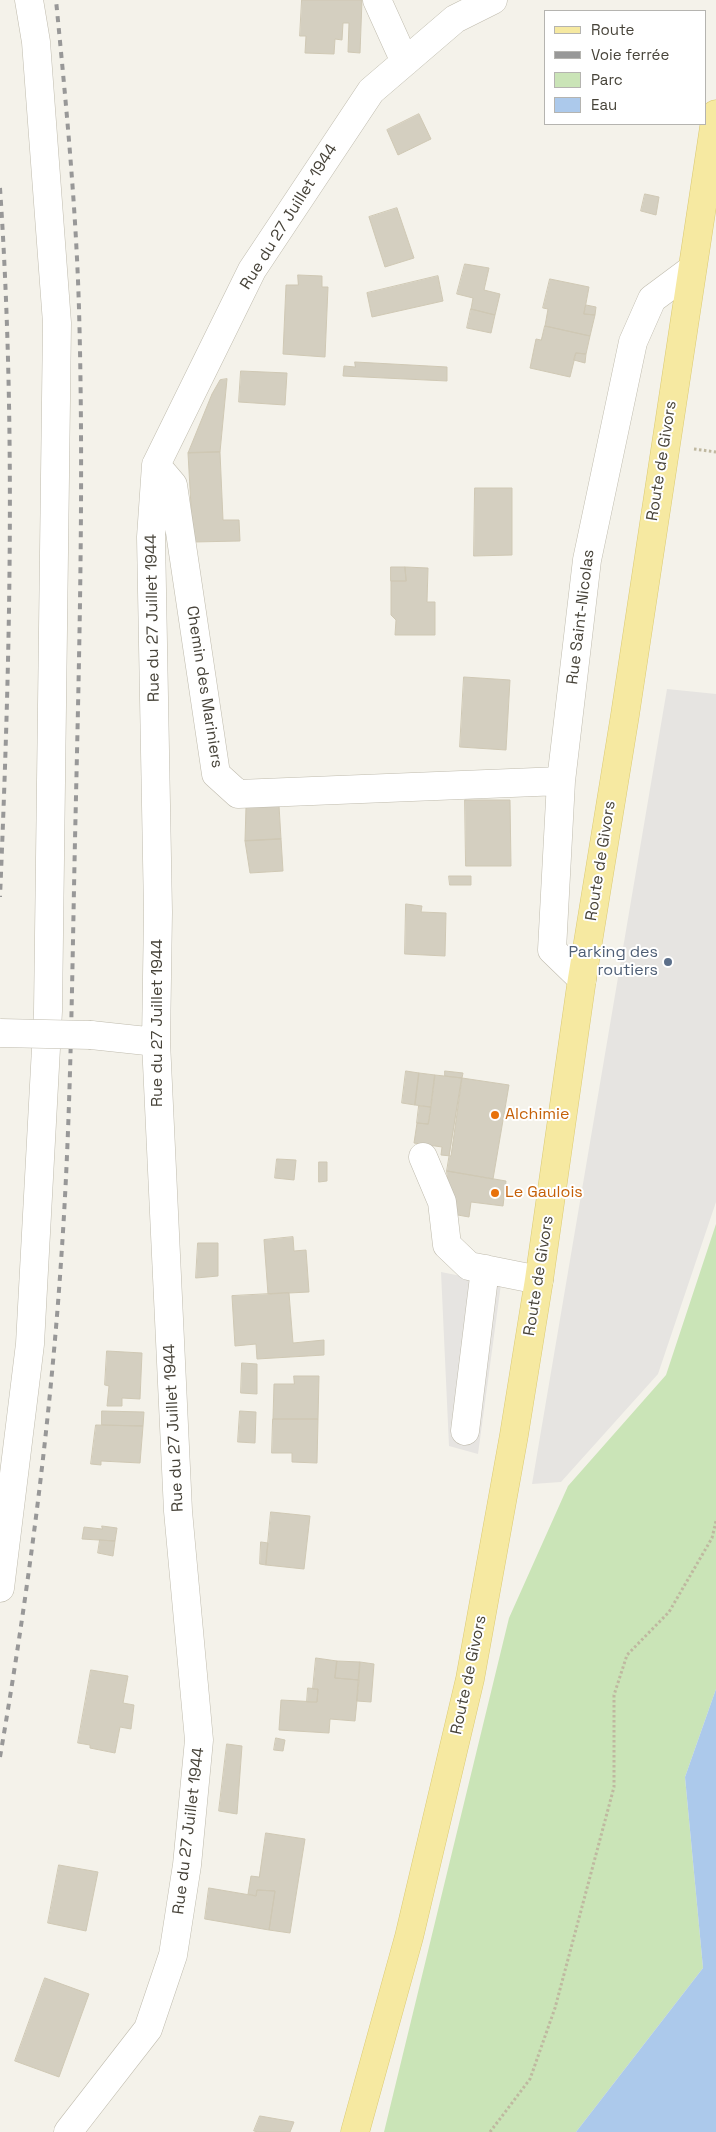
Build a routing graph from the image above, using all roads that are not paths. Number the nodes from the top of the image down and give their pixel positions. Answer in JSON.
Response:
{"nodes":[{"id":1,"x":28,"y":0,"type":"edge"},
{"id":2,"x":377,"y":0,"type":"edge"},
{"id":3,"x":493,"y":0,"type":"edge"},
{"id":4,"x":405,"y":62,"type":"junction"},
{"id":5,"x":716,"y":114,"type":"edge"},
{"id":6,"x":691,"y":270,"type":"junction"},
{"id":7,"x":156,"y":465,"type":"junction"},
{"id":8,"x":561,"y":781,"type":"junction"},
{"id":9,"x":582,"y":980,"type":"junction"},
{"id":10,"x":0,"y":1032,"type":"edge"},
{"id":11,"x":156,"y":1042,"type":"junction"},
{"id":12,"x":424,"y":1157,"type":"dead end"},
{"id":13,"x":485,"y":1269,"type":"junction"},
{"id":14,"x":539,"y":1280,"type":"junction"},
{"id":15,"x":465,"y":1431,"type":"dead end"},
{"id":16,"x":0,"y":1588,"type":"edge"},
{"id":17,"x":68,"y":2132,"type":"edge"},
{"id":18,"x":355,"y":2132,"type":"edge"}],
"edges":[{"from":1,"to":16,"type":"street"},
{"from":2,"to":4,"type":"street"},
{"from":3,"to":4,"type":"street","name":"Rue du 27 Juillet 1944"},
{"from":4,"to":7,"type":"street","name":"Rue du 27 Juillet 1944"},
{"from":5,"to":6,"type":"main road","name":"Route de Givors"},
{"from":6,"to":8,"type":"street","name":"Rue Saint-Nicolas"},
{"from":6,"to":9,"type":"main road","name":"Route de Givors"},
{"from":7,"to":8,"type":"street","name":"Chemin des Mariniers"},
{"from":7,"to":11,"type":"street","name":"Rue du 27 Juillet 1944"},
{"from":8,"to":9,"type":"street","name":"Rue Saint-Nicolas"},
{"from":9,"to":14,"type":"main road","name":"Route de Givors"},
{"from":10,"to":11,"type":"street","bridge":true},
{"from":11,"to":17,"type":"street","name":"Rue du 27 Juillet 1944"},
{"from":12,"to":13,"type":"street"},
{"from":13,"to":14,"type":"street"},
{"from":13,"to":15,"type":"street"},
{"from":14,"to":18,"type":"main road","name":"Route de Givors"}]}
